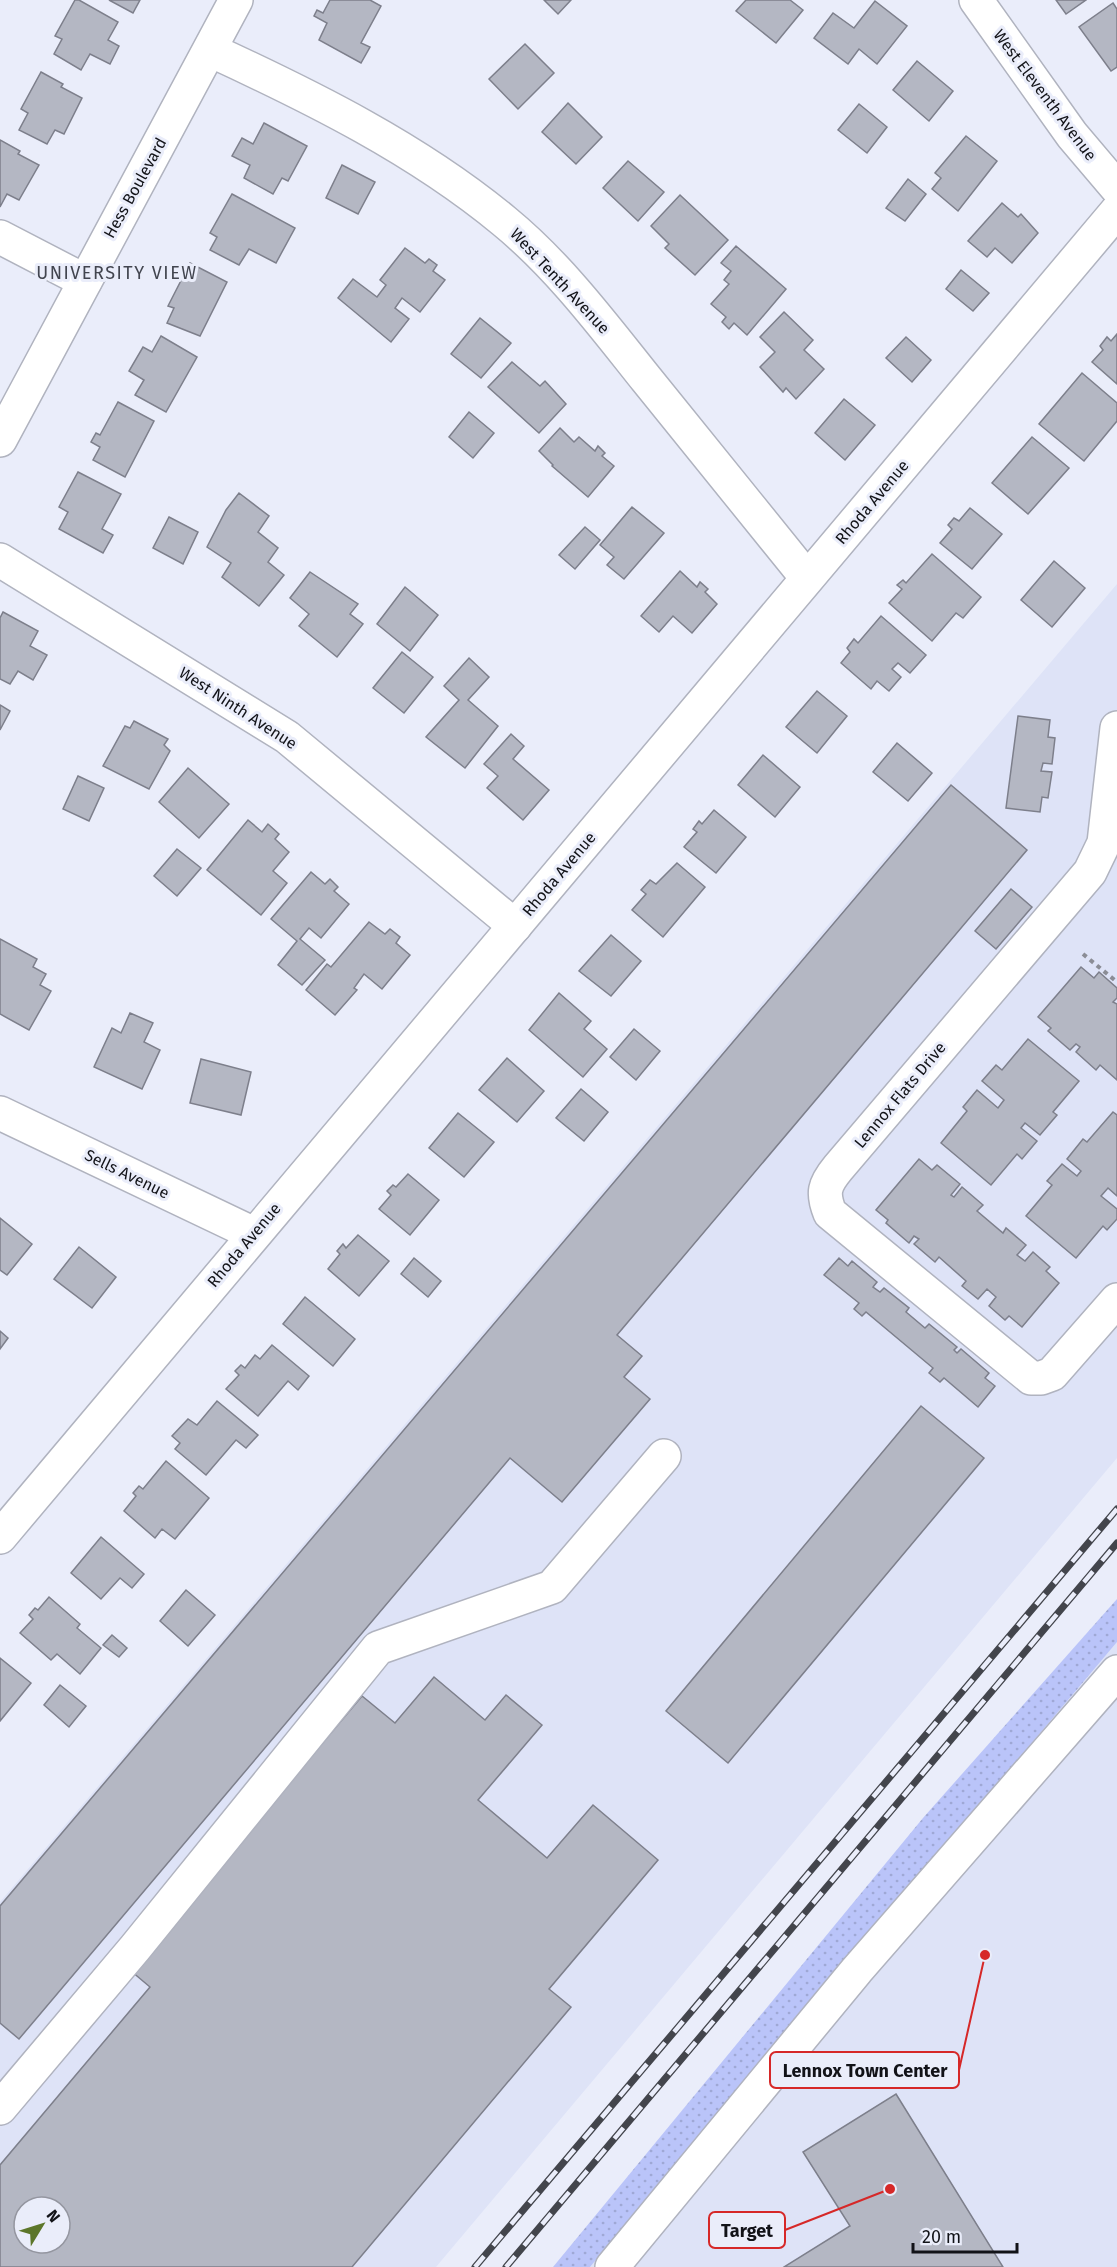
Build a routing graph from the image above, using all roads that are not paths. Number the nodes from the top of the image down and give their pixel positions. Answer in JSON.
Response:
{"nodes":[{"id":1,"x":236,"y":0,"type":"edge"},
{"id":2,"x":976,"y":0,"type":"edge"},
{"id":3,"x":210,"y":50,"type":"junction"},
{"id":4,"x":1117,"y":188,"type":"edge"},
{"id":5,"x":1117,"y":211,"type":"edge"},
{"id":6,"x":0,"y":237,"type":"edge"},
{"id":7,"x":85,"y":281,"type":"junction"},
{"id":8,"x":0,"y":440,"type":"edge"},
{"id":9,"x":0,"y":560,"type":"edge"},
{"id":10,"x":807,"y":578,"type":"junction"},
{"id":11,"x":1117,"y":728,"type":"edge"},
{"id":12,"x":1113,"y":807,"type":"edge"},
{"id":13,"x":515,"y":926,"type":"junction"},
{"id":14,"x":0,"y":1113,"type":"edge"},
{"id":15,"x":254,"y":1234,"type":"junction"},
{"id":16,"x":1117,"y":1300,"type":"edge"},
{"id":17,"x":664,"y":1456,"type":"dead end"},
{"id":18,"x":0,"y":1537,"type":"edge"},
{"id":19,"x":1117,"y":1672,"type":"edge"},
{"id":20,"x":0,"y":2108,"type":"edge"},
{"id":21,"x":612,"y":2267,"type":"edge"}],
"edges":[{"from":1,"to":3,"type":"street","name":"Hess Boulevard"},
{"from":2,"to":4,"type":"street","name":"West Eleventh Avenue"},
{"from":3,"to":7,"type":"street","name":"Hess Boulevard"},
{"from":3,"to":10,"type":"street","name":"West Tenth Avenue"},
{"from":5,"to":10,"type":"street","name":"Rhoda Avenue"},
{"from":6,"to":7,"type":"street"},
{"from":7,"to":8,"type":"street","name":"Hess Boulevard"},
{"from":9,"to":13,"type":"street","name":"West Ninth Avenue"},
{"from":10,"to":13,"type":"street","name":"Rhoda Avenue"},
{"from":11,"to":12,"type":"street","name":"Lennox Flats Drive"},
{"from":12,"to":16,"type":"street","name":"Lennox Flats Drive"},
{"from":13,"to":15,"type":"street","name":"Rhoda Avenue"},
{"from":14,"to":15,"type":"street","name":"Sells Avenue"},
{"from":15,"to":18,"type":"street","name":"Rhoda Avenue"},
{"from":17,"to":20,"type":"street"},
{"from":19,"to":21,"type":"street"}]}
